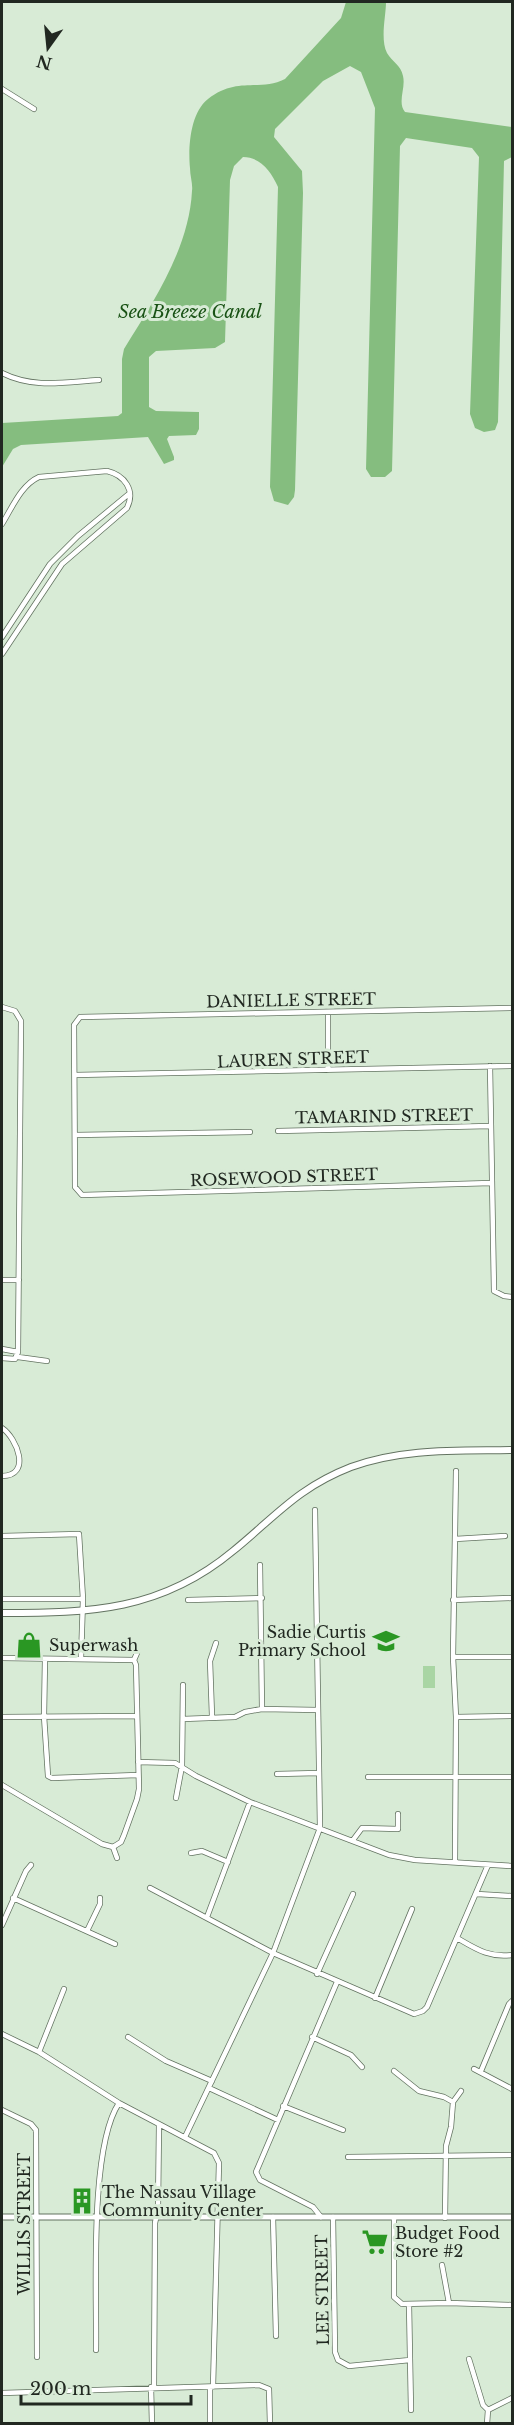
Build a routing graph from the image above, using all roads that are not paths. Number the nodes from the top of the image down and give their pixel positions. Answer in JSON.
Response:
{"nodes":[{"id":1,"x":2,"y":89,"type":"edge"},
{"id":2,"x":34,"y":109,"type":"dead end"},
{"id":3,"x":2,"y":374,"type":"edge"},
{"id":4,"x":99,"y":380,"type":"dead end"},
{"id":5,"x":130,"y":493,"type":"junction"},
{"id":6,"x":2,"y":524,"type":"edge"},
{"id":7,"x":2,"y":637,"type":"edge"},
{"id":8,"x":2,"y":654,"type":"edge"},
{"id":9,"x":2,"y":1007,"type":"edge"},
{"id":10,"x":513,"y":1008,"type":"edge"},
{"id":11,"x":328,"y":1012,"type":"junction"},
{"id":12,"x":489,"y":1066,"type":"junction"},
{"id":13,"x":513,"y":1066,"type":"edge"},
{"id":14,"x":328,"y":1070,"type":"junction"},
{"id":15,"x":75,"y":1075,"type":"junction"},
{"id":16,"x":490,"y":1125,"type":"junction"},
{"id":17,"x":278,"y":1131,"type":"dead end"},
{"id":18,"x":250,"y":1132,"type":"dead end"},
{"id":19,"x":75,"y":1135,"type":"junction"},
{"id":20,"x":491,"y":1183,"type":"junction"},
{"id":21,"x":2,"y":1280,"type":"edge"},
{"id":22,"x":19,"y":1280,"type":"junction"},
{"id":23,"x":513,"y":1297,"type":"edge"},
{"id":24,"x":2,"y":1349,"type":"edge"},
{"id":25,"x":18,"y":1355,"type":"junction"},
{"id":26,"x":2,"y":1358,"type":"edge"},
{"id":27,"x":47,"y":1361,"type":"dead end"},
{"id":28,"x":2,"y":1428,"type":"edge"},
{"id":29,"x":513,"y":1450,"type":"edge"},
{"id":30,"x":456,"y":1471,"type":"dead end"},
{"id":31,"x":2,"y":1476,"type":"edge"},
{"id":32,"x":315,"y":1509,"type":"dead end"},
{"id":33,"x":2,"y":1536,"type":"edge"},
{"id":34,"x":505,"y":1536,"type":"dead end"},
{"id":35,"x":455,"y":1539,"type":"junction"},
{"id":36,"x":260,"y":1565,"type":"dead end"},
{"id":37,"x":262,"y":1598,"type":"junction"},
{"id":38,"x":513,"y":1598,"type":"edge"},
{"id":39,"x":2,"y":1599,"type":"edge"},
{"id":40,"x":83,"y":1599,"type":"junction"},
{"id":41,"x":188,"y":1599,"type":"dead end"},
{"id":42,"x":453,"y":1600,"type":"junction"},
{"id":43,"x":82,"y":1611,"type":"junction"},
{"id":44,"x":2,"y":1612,"type":"edge"},
{"id":45,"x":216,"y":1643,"type":"dead end"},
{"id":46,"x":137,"y":1653,"type":"dead end"},
{"id":47,"x":453,"y":1657,"type":"junction"},
{"id":48,"x":513,"y":1657,"type":"edge"},
{"id":49,"x":2,"y":1658,"type":"edge"},
{"id":50,"x":45,"y":1659,"type":"junction"},
{"id":51,"x":81,"y":1659,"type":"junction"},
{"id":52,"x":134,"y":1660,"type":"junction"},
{"id":53,"x":183,"y":1685,"type":"dead end"},
{"id":54,"x":262,"y":1709,"type":"junction"},
{"id":55,"x":318,"y":1710,"type":"junction"},
{"id":56,"x":44,"y":1716,"type":"junction"},
{"id":57,"x":137,"y":1716,"type":"junction"},
{"id":58,"x":212,"y":1716,"type":"junction"},
{"id":59,"x":456,"y":1716,"type":"junction"},
{"id":60,"x":513,"y":1716,"type":"edge"},
{"id":61,"x":2,"y":1717,"type":"edge"},
{"id":62,"x":183,"y":1719,"type":"junction"},
{"id":63,"x":138,"y":1762,"type":"junction"},
{"id":64,"x":182,"y":1766,"type":"junction"},
{"id":65,"x":319,"y":1773,"type":"junction"},
{"id":66,"x":277,"y":1774,"type":"dead end"},
{"id":67,"x":138,"y":1775,"type":"junction"},
{"id":68,"x":368,"y":1777,"type":"dead end"},
{"id":69,"x":456,"y":1777,"type":"junction"},
{"id":70,"x":513,"y":1777,"type":"edge"},
{"id":71,"x":2,"y":1785,"type":"edge"},
{"id":72,"x":176,"y":1798,"type":"dead end"},
{"id":73,"x":250,"y":1802,"type":"junction"},
{"id":74,"x":398,"y":1814,"type":"dead end"},
{"id":75,"x":320,"y":1828,"type":"junction"},
{"id":76,"x":353,"y":1840,"type":"junction"},
{"id":77,"x":113,"y":1847,"type":"junction"},
{"id":78,"x":191,"y":1853,"type":"dead end"},
{"id":79,"x":117,"y":1858,"type":"dead end"},
{"id":80,"x":228,"y":1862,"type":"junction"},
{"id":81,"x":455,"y":1862,"type":"junction"},
{"id":82,"x":32,"y":1865,"type":"dead end"},
{"id":83,"x":488,"y":1865,"type":"junction"},
{"id":84,"x":513,"y":1866,"type":"edge"},
{"id":85,"x":150,"y":1888,"type":"dead end"},
{"id":86,"x":353,"y":1894,"type":"dead end"},
{"id":87,"x":477,"y":1894,"type":"junction"},
{"id":88,"x":513,"y":1896,"type":"edge"},
{"id":89,"x":13,"y":1898,"type":"junction"},
{"id":90,"x":100,"y":1898,"type":"dead end"},
{"id":91,"x":412,"y":1908,"type":"dead end"},
{"id":92,"x":207,"y":1917,"type":"junction"},
{"id":93,"x":2,"y":1925,"type":"edge"},
{"id":94,"x":87,"y":1931,"type":"junction"},
{"id":95,"x":457,"y":1938,"type":"junction"},
{"id":96,"x":116,"y":1944,"type":"dead end"},
{"id":97,"x":273,"y":1953,"type":"junction"},
{"id":98,"x":513,"y":1955,"type":"edge"},
{"id":99,"x":317,"y":1974,"type":"junction"},
{"id":100,"x":336,"y":1982,"type":"junction"},
{"id":101,"x":64,"y":1989,"type":"dead end"},
{"id":102,"x":375,"y":1998,"type":"junction"},
{"id":103,"x":513,"y":2001,"type":"edge"},
{"id":104,"x":2,"y":2034,"type":"edge"},
{"id":105,"x":128,"y":2037,"type":"dead end"},
{"id":106,"x":312,"y":2037,"type":"junction"},
{"id":107,"x":39,"y":2052,"type":"junction"},
{"id":108,"x":362,"y":2067,"type":"dead end"},
{"id":109,"x":474,"y":2068,"type":"dead end"},
{"id":110,"x":394,"y":2071,"type":"dead end"},
{"id":111,"x":481,"y":2071,"type":"junction"},
{"id":112,"x":212,"y":2081,"type":"junction"},
{"id":113,"x":209,"y":2088,"type":"junction"},
{"id":114,"x":513,"y":2089,"type":"edge"},
{"id":115,"x":461,"y":2091,"type":"dead end"},
{"id":116,"x":453,"y":2102,"type":"junction"},
{"id":117,"x":119,"y":2103,"type":"junction"},
{"id":118,"x":283,"y":2106,"type":"junction"},
{"id":119,"x":2,"y":2110,"type":"edge"},
{"id":120,"x":278,"y":2120,"type":"junction"},
{"id":121,"x":159,"y":2124,"type":"junction"},
{"id":122,"x":343,"y":2130,"type":"dead end"},
{"id":123,"x":185,"y":2137,"type":"junction"},
{"id":124,"x":446,"y":2154,"type":"junction"},
{"id":125,"x":513,"y":2155,"type":"edge"},
{"id":126,"x":348,"y":2157,"type":"dead end"},
{"id":127,"x":2,"y":2217,"type":"edge"},
{"id":128,"x":37,"y":2217,"type":"junction"},
{"id":129,"x":98,"y":2217,"type":"junction"},
{"id":130,"x":157,"y":2217,"type":"junction"},
{"id":131,"x":217,"y":2217,"type":"junction"},
{"id":132,"x":273,"y":2217,"type":"junction"},
{"id":133,"x":321,"y":2217,"type":"junction"},
{"id":134,"x":333,"y":2217,"type":"junction"},
{"id":135,"x":513,"y":2217,"type":"edge"},
{"id":136,"x":394,"y":2218,"type":"junction"},
{"id":137,"x":445,"y":2218,"type":"junction"},
{"id":138,"x":441,"y":2265,"type":"dead end"},
{"id":139,"x":449,"y":2303,"type":"junction"},
{"id":140,"x":409,"y":2304,"type":"junction"},
{"id":141,"x":513,"y":2305,"type":"edge"},
{"id":142,"x":276,"y":2337,"type":"dead end"},
{"id":143,"x":96,"y":2350,"type":"dead end"},
{"id":144,"x":37,"y":2357,"type":"dead end"},
{"id":145,"x":469,"y":2359,"type":"dead end"},
{"id":146,"x":410,"y":2360,"type":"junction"},
{"id":147,"x":152,"y":2387,"type":"junction"},
{"id":148,"x":211,"y":2387,"type":"junction"},
{"id":149,"x":2,"y":2393,"type":"edge"},
{"id":150,"x":513,"y":2398,"type":"edge"},
{"id":151,"x":411,"y":2410,"type":"dead end"},
{"id":152,"x":488,"y":2410,"type":"junction"},
{"id":153,"x":152,"y":2424,"type":"edge"},
{"id":154,"x":210,"y":2424,"type":"edge"},
{"id":155,"x":270,"y":2424,"type":"edge"},
{"id":156,"x":487,"y":2424,"type":"edge"}],
"edges":[{"from":1,"to":2,"type":"street"},
{"from":3,"to":4,"type":"street"},
{"from":5,"to":6,"type":"street"},
{"from":5,"to":7,"type":"street"},
{"from":5,"to":8,"type":"street"},
{"from":9,"to":22,"type":"street"},
{"from":10,"to":11,"type":"street","name":"DANIELLE STREET"},
{"from":11,"to":14,"type":"street"},
{"from":11,"to":15,"type":"street","name":"DANIELLE STREET"},
{"from":12,"to":13,"type":"street","name":"LAUREN STREET"},
{"from":12,"to":14,"type":"street","name":"LAUREN STREET"},
{"from":12,"to":16,"type":"street"},
{"from":14,"to":15,"type":"street","name":"LAUREN STREET"},
{"from":15,"to":19,"type":"street"},
{"from":16,"to":17,"type":"street","name":"TAMARIND STREET"},
{"from":16,"to":20,"type":"street"},
{"from":18,"to":19,"type":"street"},
{"from":19,"to":20,"type":"street","name":"ROSEWOOD STREET"},
{"from":20,"to":23,"type":"street"},
{"from":21,"to":22,"type":"street"},
{"from":22,"to":25,"type":"street"},
{"from":24,"to":25,"type":"street"},
{"from":25,"to":26,"type":"street"},
{"from":25,"to":27,"type":"street"},
{"from":28,"to":31,"type":"street"},
{"from":29,"to":43,"type":"main road"},
{"from":30,"to":35,"type":"street"},
{"from":32,"to":55,"type":"street"},
{"from":33,"to":40,"type":"street"},
{"from":34,"to":35,"type":"street"},
{"from":35,"to":42,"type":"street"},
{"from":36,"to":37,"type":"street"},
{"from":37,"to":41,"type":"street"},
{"from":37,"to":54,"type":"street"},
{"from":38,"to":42,"type":"street"},
{"from":39,"to":40,"type":"street"},
{"from":40,"to":43,"type":"street"},
{"from":42,"to":47,"type":"street"},
{"from":43,"to":44,"type":"main road"},
{"from":43,"to":51,"type":"street"},
{"from":45,"to":58,"type":"street"},
{"from":46,"to":52,"type":"street"},
{"from":47,"to":48,"type":"street"},
{"from":47,"to":59,"type":"street"},
{"from":49,"to":50,"type":"street"},
{"from":50,"to":51,"type":"street"},
{"from":50,"to":56,"type":"street"},
{"from":51,"to":52,"type":"street"},
{"from":52,"to":57,"type":"street"},
{"from":53,"to":62,"type":"street"},
{"from":54,"to":55,"type":"street"},
{"from":54,"to":58,"type":"street"},
{"from":55,"to":65,"type":"street"},
{"from":56,"to":57,"type":"street"},
{"from":56,"to":61,"type":"street"},
{"from":56,"to":67,"type":"street"},
{"from":57,"to":63,"type":"street"},
{"from":58,"to":62,"type":"street"},
{"from":59,"to":60,"type":"street"},
{"from":59,"to":69,"type":"street"},
{"from":62,"to":64,"type":"street"},
{"from":63,"to":64,"type":"street"},
{"from":63,"to":67,"type":"street"},
{"from":64,"to":72,"type":"street"},
{"from":64,"to":73,"type":"street"},
{"from":65,"to":66,"type":"street"},
{"from":65,"to":75,"type":"street"},
{"from":67,"to":77,"type":"street"},
{"from":68,"to":69,"type":"street"},
{"from":69,"to":70,"type":"street"},
{"from":69,"to":81,"type":"street"},
{"from":71,"to":77,"type":"street"},
{"from":73,"to":75,"type":"street"},
{"from":73,"to":80,"type":"street"},
{"from":74,"to":76,"type":"street"},
{"from":75,"to":76,"type":"street"},
{"from":75,"to":97,"type":"street"},
{"from":76,"to":81,"type":"street"},
{"from":77,"to":79,"type":"street"},
{"from":78,"to":80,"type":"street"},
{"from":80,"to":92,"type":"street"},
{"from":81,"to":83,"type":"street"},
{"from":82,"to":89,"type":"street"},
{"from":83,"to":84,"type":"street"},
{"from":83,"to":87,"type":"street"},
{"from":85,"to":92,"type":"street"},
{"from":86,"to":99,"type":"street"},
{"from":87,"to":88,"type":"street"},
{"from":87,"to":95,"type":"street"},
{"from":89,"to":93,"type":"street"},
{"from":89,"to":94,"type":"street"},
{"from":90,"to":94,"type":"street"},
{"from":91,"to":102,"type":"street"},
{"from":92,"to":97,"type":"street"},
{"from":94,"to":96,"type":"street"},
{"from":95,"to":98,"type":"street"},
{"from":95,"to":102,"type":"street"},
{"from":97,"to":99,"type":"street"},
{"from":97,"to":112,"type":"street"},
{"from":99,"to":100,"type":"street"},
{"from":100,"to":102,"type":"street"},
{"from":100,"to":106,"type":"street"},
{"from":101,"to":107,"type":"street"},
{"from":103,"to":111,"type":"street"},
{"from":104,"to":107,"type":"street"},
{"from":105,"to":112,"type":"street"},
{"from":106,"to":108,"type":"street"},
{"from":106,"to":118,"type":"street"},
{"from":107,"to":117,"type":"street"},
{"from":109,"to":111,"type":"street"},
{"from":110,"to":116,"type":"street"},
{"from":111,"to":114,"type":"street"},
{"from":112,"to":113,"type":"street"},
{"from":113,"to":120,"type":"street"},
{"from":113,"to":123,"type":"street"},
{"from":115,"to":116,"type":"street"},
{"from":116,"to":124,"type":"street"},
{"from":117,"to":121,"type":"street"},
{"from":117,"to":129,"type":"street"},
{"from":118,"to":120,"type":"street"},
{"from":118,"to":122,"type":"street"},
{"from":119,"to":128,"type":"street","name":"WILLIS STREET"},
{"from":120,"to":133,"type":"street"},
{"from":121,"to":123,"type":"street"},
{"from":121,"to":130,"type":"street"},
{"from":123,"to":131,"type":"street"},
{"from":124,"to":125,"type":"street"},
{"from":124,"to":126,"type":"street"},
{"from":124,"to":137,"type":"street"},
{"from":127,"to":128,"type":"street"},
{"from":128,"to":129,"type":"street"},
{"from":128,"to":144,"type":"street","name":"WILLIS STREET"},
{"from":129,"to":130,"type":"street"},
{"from":129,"to":143,"type":"street"},
{"from":130,"to":131,"type":"street"},
{"from":130,"to":147,"type":"street"},
{"from":131,"to":132,"type":"street"},
{"from":131,"to":148,"type":"street"},
{"from":132,"to":133,"type":"street"},
{"from":132,"to":142,"type":"street"},
{"from":133,"to":134,"type":"street"},
{"from":134,"to":136,"type":"street"},
{"from":134,"to":146,"type":"street","name":"LEE STREET"},
{"from":135,"to":137,"type":"street"},
{"from":136,"to":137,"type":"street"},
{"from":136,"to":140,"type":"street"},
{"from":138,"to":139,"type":"street"},
{"from":139,"to":140,"type":"street"},
{"from":139,"to":141,"type":"street"},
{"from":140,"to":146,"type":"street"},
{"from":145,"to":152,"type":"street"},
{"from":146,"to":151,"type":"street"},
{"from":147,"to":148,"type":"street"},
{"from":147,"to":149,"type":"street"},
{"from":147,"to":153,"type":"street"},
{"from":148,"to":154,"type":"street"},
{"from":148,"to":155,"type":"street"},
{"from":150,"to":152,"type":"street"},
{"from":152,"to":156,"type":"street"}]}
